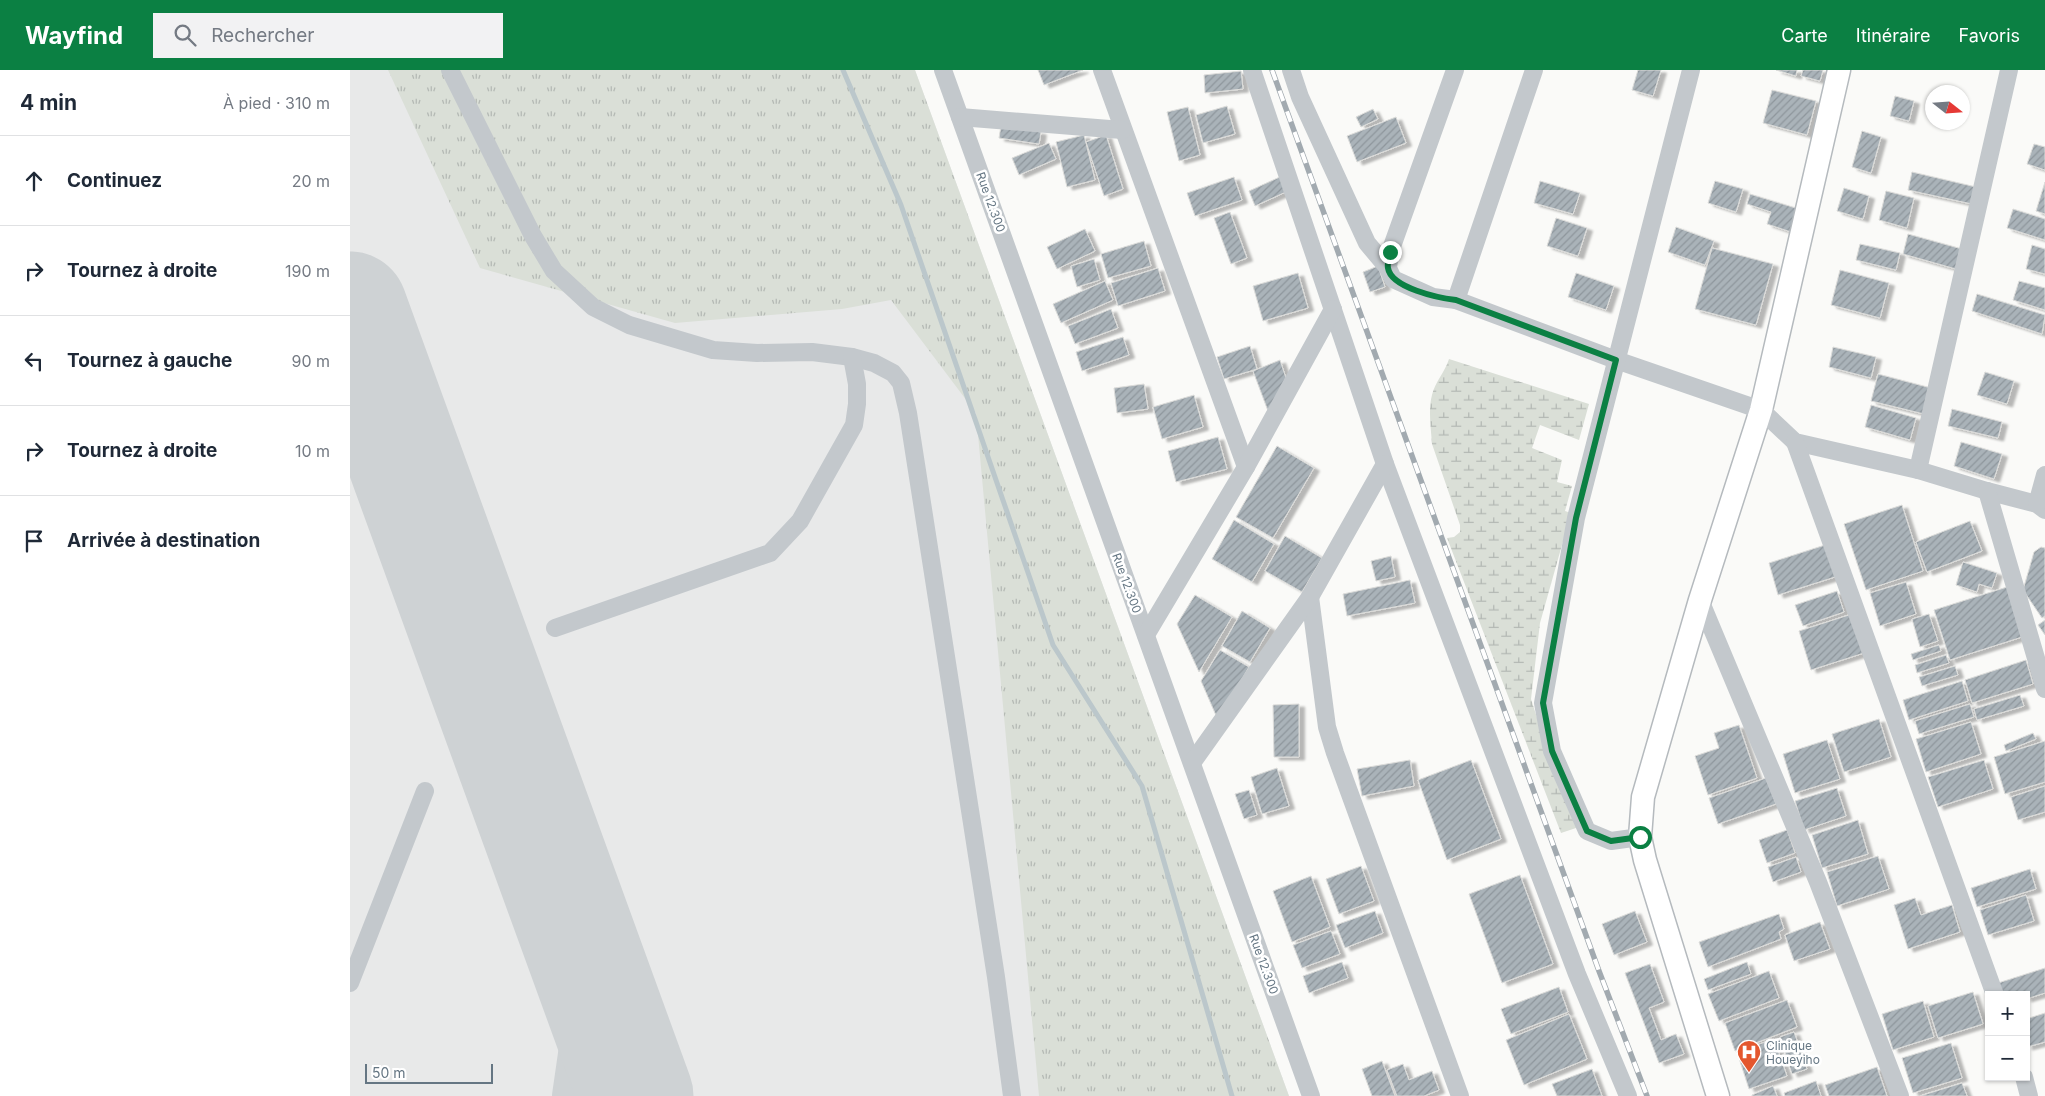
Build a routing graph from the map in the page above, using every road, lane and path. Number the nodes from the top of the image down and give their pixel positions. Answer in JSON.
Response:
{"nodes":[{"id":1,"x":450,"y":70,"type":"edge"},
{"id":2,"x":943,"y":70,"type":"edge"},
{"id":3,"x":1102,"y":70,"type":"edge"},
{"id":4,"x":1252,"y":70,"type":"edge"},
{"id":5,"x":1291,"y":70,"type":"edge"},
{"id":6,"x":1455,"y":70,"type":"edge"},
{"id":7,"x":1534,"y":70,"type":"edge"},
{"id":8,"x":1691,"y":70,"type":"edge"},
{"id":9,"x":1839,"y":70,"type":"edge"},
{"id":10,"x":2009,"y":70,"type":"edge"},
{"id":11,"x":960,"y":117,"type":"junction"},
{"id":12,"x":1122,"y":130,"type":"junction"},
{"id":13,"x":1388,"y":268,"type":"junction"},
{"id":14,"x":1456,"y":300,"type":"junction"},
{"id":15,"x":1333,"y":309,"type":"junction"},
{"id":16,"x":852,"y":357,"type":"junction"},
{"id":17,"x":1616,"y":360,"type":"junction"},
{"id":18,"x":1761,"y":410,"type":"junction"},
{"id":19,"x":1795,"y":442,"type":"junction"},
{"id":20,"x":1385,"y":464,"type":"junction"},
{"id":21,"x":1246,"y":467,"type":"junction"},
{"id":22,"x":1918,"y":470,"type":"junction"},
{"id":23,"x":2045,"y":475,"type":"edge"},
{"id":24,"x":1987,"y":491,"type":"junction"},
{"id":25,"x":2041,"y":507,"type":"edge"},
{"id":26,"x":1310,"y":598,"type":"junction"},
{"id":27,"x":1700,"y":600,"type":"junction"},
{"id":28,"x":555,"y":628,"type":"dead end"},
{"id":29,"x":1146,"y":635,"type":"junction"},
{"id":30,"x":2045,"y":689,"type":"edge"},
{"id":31,"x":1192,"y":763,"type":"junction"},
{"id":32,"x":425,"y":791,"type":"dead end"},
{"id":33,"x":1640,"y":837,"type":"junction"},
{"id":34,"x":350,"y":982,"type":"edge"},
{"id":35,"x":1994,"y":991,"type":"edge"},
{"id":36,"x":2025,"y":1081,"type":"edge"},
{"id":37,"x":1012,"y":1096,"type":"edge"},
{"id":38,"x":1311,"y":1096,"type":"edge"},
{"id":39,"x":1460,"y":1096,"type":"edge"},
{"id":40,"x":1628,"y":1096,"type":"edge"},
{"id":41,"x":1718,"y":1096,"type":"edge"},
{"id":42,"x":1900,"y":1096,"type":"edge"},
{"id":43,"x":2029,"y":1096,"type":"edge"}],
"edges":[{"from":1,"to":16,"type":"street"},
{"from":2,"to":11,"type":"street","name":"Rue 12.300"},
{"from":3,"to":12,"type":"street"},
{"from":4,"to":15,"type":"street"},
{"from":5,"to":13,"type":"street"},
{"from":6,"to":13,"type":"street"},
{"from":7,"to":14,"type":"street"},
{"from":8,"to":17,"type":"street"},
{"from":9,"to":18,"type":"main road"},
{"from":10,"to":22,"type":"street"},
{"from":11,"to":12,"type":"street"},
{"from":11,"to":29,"type":"street","name":"Rue 12.300"},
{"from":12,"to":21,"type":"street"},
{"from":13,"to":14,"type":"street"},
{"from":14,"to":17,"type":"street"},
{"from":15,"to":20,"type":"street"},
{"from":15,"to":21,"type":"street"},
{"from":16,"to":28,"type":"street"},
{"from":16,"to":37,"type":"street"},
{"from":17,"to":18,"type":"street"},
{"from":17,"to":33,"type":"street"},
{"from":18,"to":19,"type":"street"},
{"from":18,"to":27,"type":"main road"},
{"from":19,"to":22,"type":"street"},
{"from":19,"to":35,"type":"street"},
{"from":20,"to":26,"type":"street"},
{"from":20,"to":40,"type":"street"},
{"from":21,"to":29,"type":"street"},
{"from":22,"to":24,"type":"street"},
{"from":23,"to":25,"type":"street"},
{"from":24,"to":25,"type":"street"},
{"from":24,"to":30,"type":"street"},
{"from":26,"to":31,"type":"street"},
{"from":26,"to":39,"type":"street"},
{"from":27,"to":33,"type":"main road"},
{"from":27,"to":42,"type":"street"},
{"from":29,"to":31,"type":"street","name":"Rue 12.300"},
{"from":31,"to":38,"type":"street","name":"Rue 12.300"},
{"from":32,"to":34,"type":"street"},
{"from":33,"to":41,"type":"main road"},
{"from":36,"to":43,"type":"street"}]}
